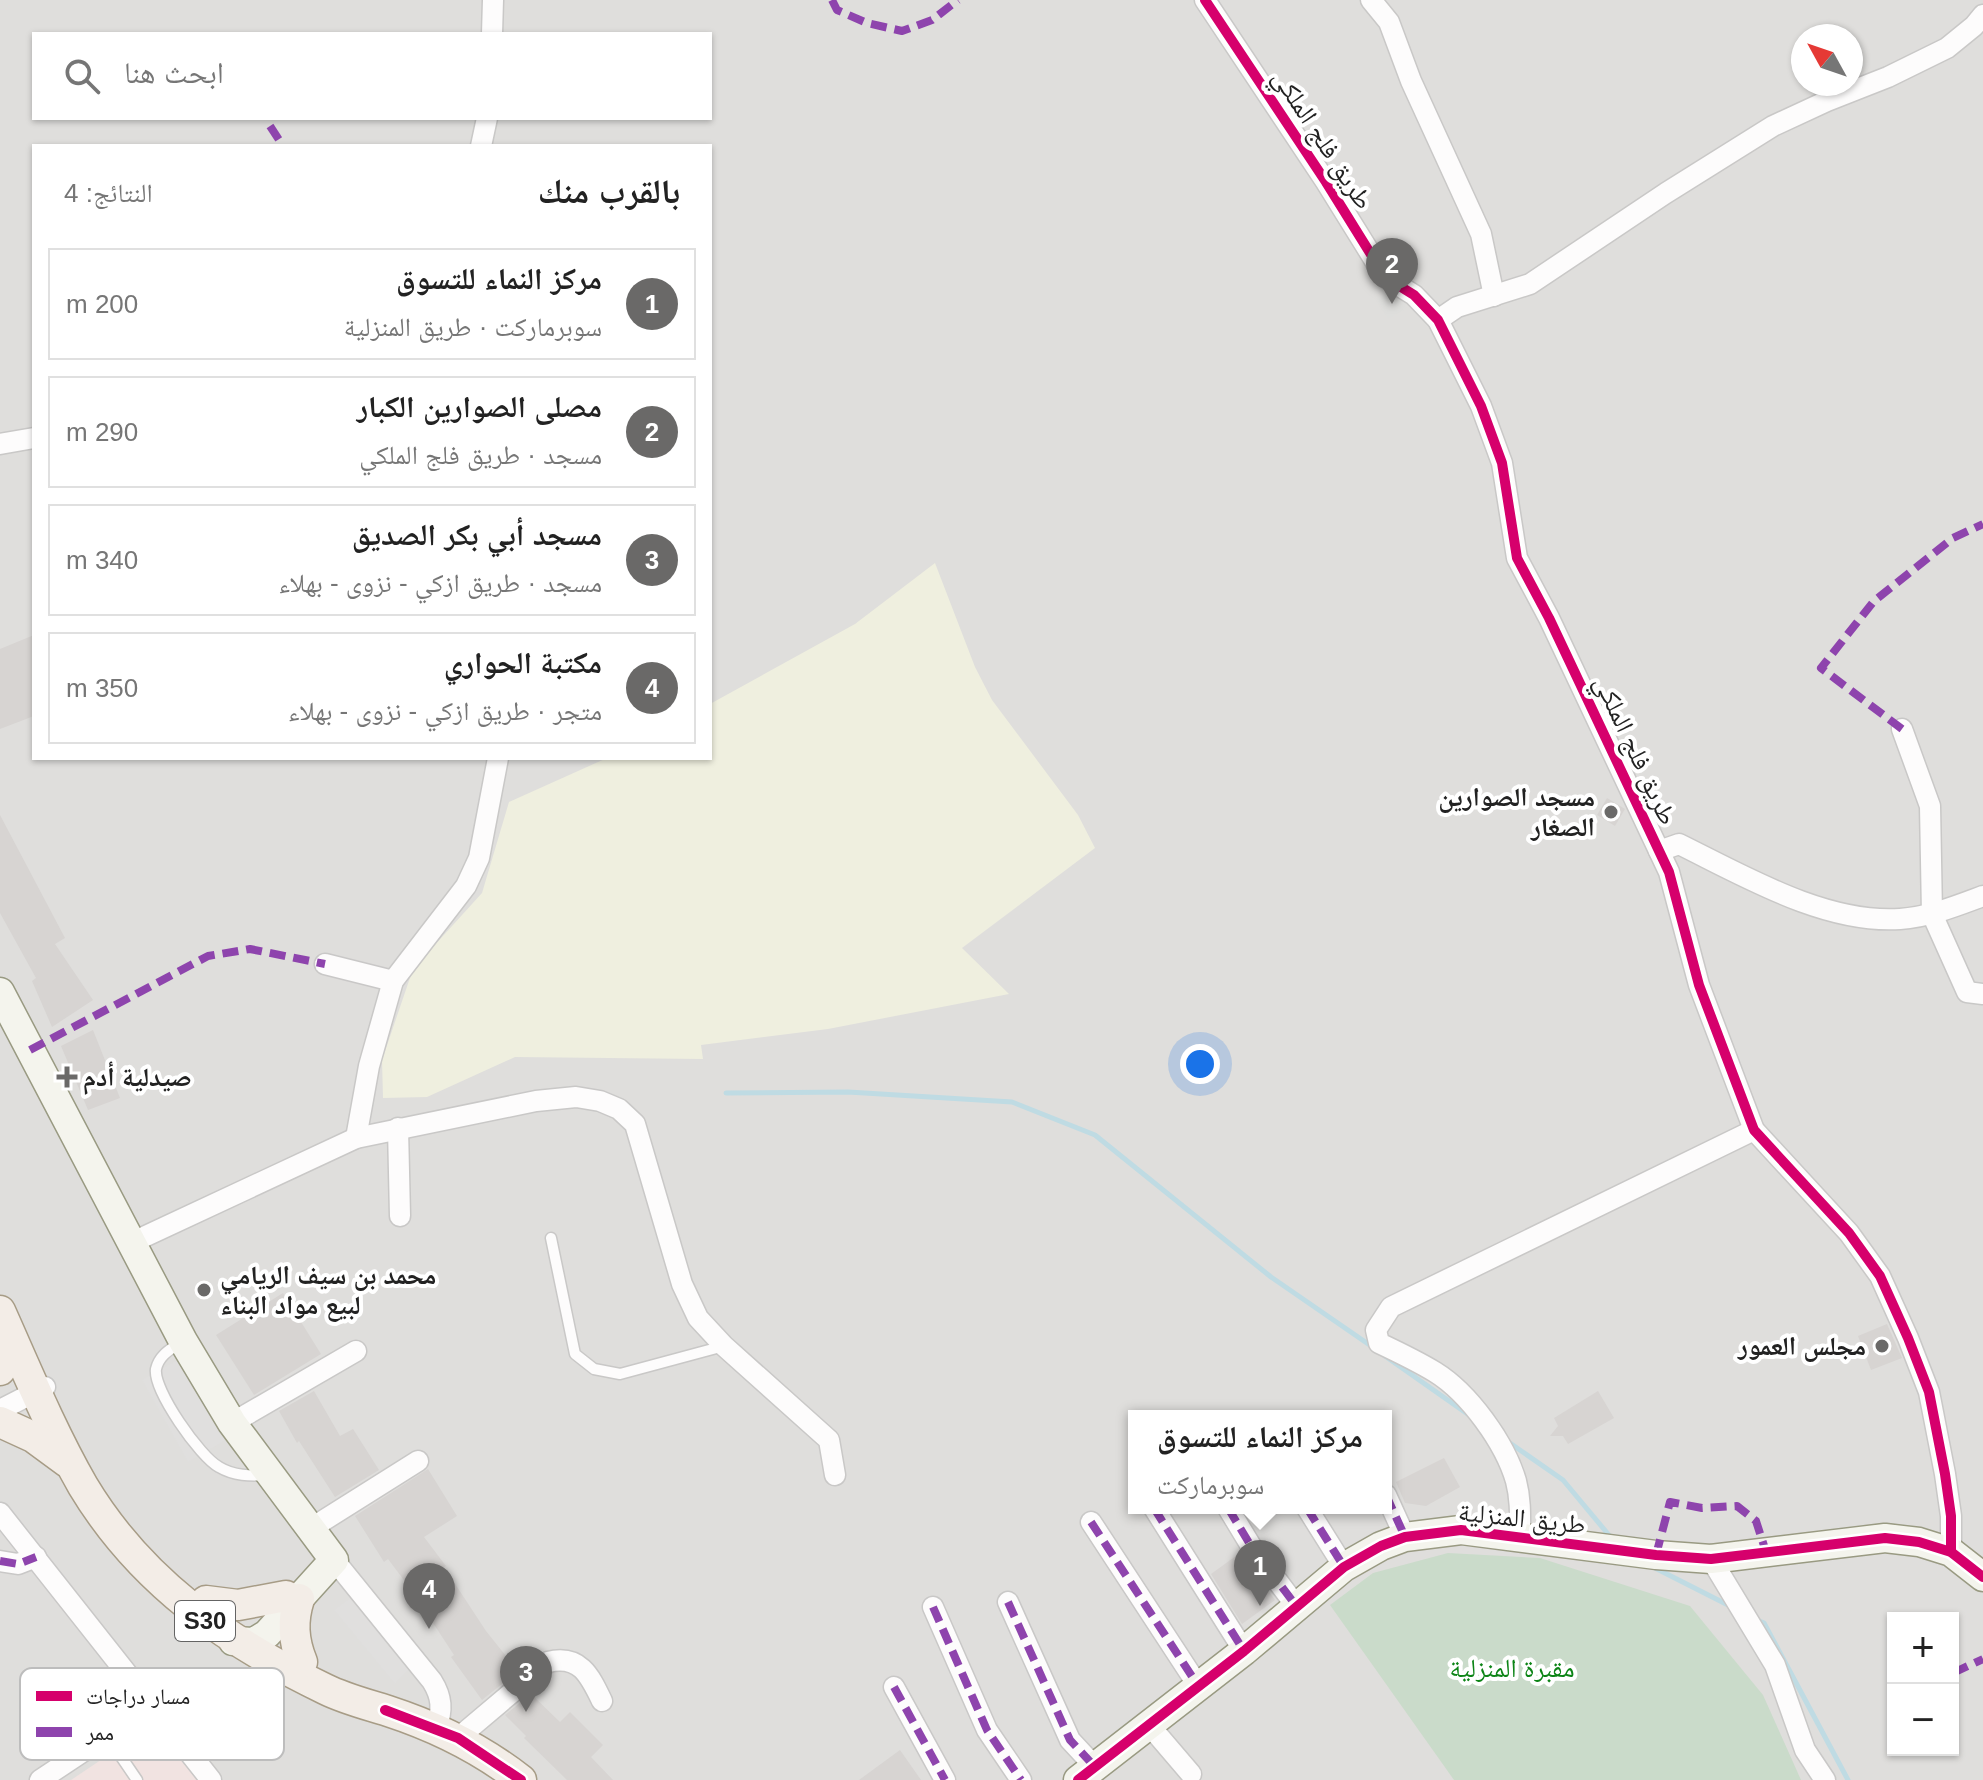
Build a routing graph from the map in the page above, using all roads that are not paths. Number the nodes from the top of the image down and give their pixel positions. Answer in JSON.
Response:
{"nodes":[{"id":1,"x":493,"y":0,"type":"edge"},
{"id":2,"x":1205,"y":0,"type":"edge"},
{"id":3,"x":1371,"y":0,"type":"edge"},
{"id":4,"x":1983,"y":15,"type":"edge"},
{"id":5,"x":492,"y":32,"type":"edge"},
{"id":6,"x":487,"y":120,"type":"edge"},
{"id":7,"x":481,"y":144,"type":"edge"},
{"id":8,"x":1494,"y":296,"type":"junction"},
{"id":9,"x":1438,"y":320,"type":"junction"},
{"id":10,"x":32,"y":438,"type":"edge"},
{"id":11,"x":0,"y":444,"type":"edge"},
{"id":12,"x":1902,"y":729,"type":"dead end"},
{"id":13,"x":498,"y":760,"type":"edge"},
{"id":14,"x":1659,"y":851,"type":"junction"},
{"id":15,"x":1983,"y":896,"type":"edge"},
{"id":16,"x":1932,"y":914,"type":"junction"},
{"id":17,"x":325,"y":964,"type":"dead end"},
{"id":18,"x":393,"y":981,"type":"junction"},
{"id":19,"x":0,"y":992,"type":"edge"},
{"id":20,"x":1983,"y":994,"type":"edge"},
{"id":21,"x":398,"y":1128,"type":"junction"},
{"id":22,"x":1754,"y":1130,"type":"junction"},
{"id":23,"x":356,"y":1138,"type":"junction"},
{"id":24,"x":400,"y":1216,"type":"dead end"},
{"id":25,"x":551,"y":1238,"type":"dead end"},
{"id":26,"x":133,"y":1242,"type":"junction"},
{"id":27,"x":0,"y":1284,"type":"edge"},
{"id":28,"x":2,"y":1314,"type":"edge"},
{"id":29,"x":183,"y":1341,"type":"junction"},
{"id":30,"x":724,"y":1346,"type":"junction"},
{"id":31,"x":356,"y":1351,"type":"dead end"},
{"id":32,"x":0,"y":1370,"type":"edge"},
{"id":33,"x":38,"y":1382,"type":"junction"},
{"id":34,"x":0,"y":1396,"type":"edge"},
{"id":35,"x":0,"y":1410,"type":"edge"},
{"id":36,"x":0,"y":1422,"type":"edge"},
{"id":37,"x":232,"y":1423,"type":"junction"},
{"id":38,"x":418,"y":1461,"type":"dead end"},
{"id":39,"x":74,"y":1469,"type":"junction"},
{"id":40,"x":269,"y":1475,"type":"junction"},
{"id":41,"x":835,"y":1475,"type":"dead end"},
{"id":42,"x":1392,"y":1508,"type":"edge"},
{"id":43,"x":0,"y":1513,"type":"edge"},
{"id":44,"x":1158,"y":1514,"type":"edge"},
{"id":45,"x":1232,"y":1514,"type":"edge"},
{"id":46,"x":1311,"y":1514,"type":"edge"},
{"id":47,"x":1091,"y":1522,"type":"dead end"},
{"id":48,"x":1405,"y":1537,"type":"junction"},
{"id":49,"x":1520,"y":1537,"type":"junction"},
{"id":50,"x":323,"y":1547,"type":"junction"},
{"id":51,"x":1951,"y":1552,"type":"junction"},
{"id":52,"x":36,"y":1557,"type":"junction"},
{"id":53,"x":1711,"y":1559,"type":"junction"},
{"id":54,"x":0,"y":1561,"type":"edge"},
{"id":55,"x":1344,"y":1567,"type":"junction"},
{"id":56,"x":1983,"y":1577,"type":"edge"},
{"id":57,"x":293,"y":1597,"type":"junction"},
{"id":58,"x":206,"y":1601,"type":"junction"},
{"id":59,"x":1008,"y":1602,"type":"dead end"},
{"id":60,"x":933,"y":1607,"type":"dead end"},
{"id":61,"x":1297,"y":1607,"type":"junction"},
{"id":62,"x":253,"y":1642,"type":"junction"},
{"id":63,"x":1244,"y":1651,"type":"junction"},
{"id":64,"x":302,"y":1662,"type":"junction"},
{"id":65,"x":124,"y":1668,"type":"edge"},
{"id":66,"x":894,"y":1687,"type":"dead end"},
{"id":67,"x":1199,"y":1687,"type":"junction"},
{"id":68,"x":602,"y":1701,"type":"dead end"},
{"id":69,"x":385,"y":1710,"type":"junction"},
{"id":70,"x":1150,"y":1726,"type":"junction"},
{"id":71,"x":447,"y":1733,"type":"junction"},
{"id":72,"x":70,"y":1760,"type":"edge"},
{"id":73,"x":123,"y":1760,"type":"edge"},
{"id":74,"x":196,"y":1760,"type":"edge"},
{"id":75,"x":1087,"y":1774,"type":"edge"},
{"id":76,"x":1191,"y":1774,"type":"dead end"},
{"id":77,"x":40,"y":1780,"type":"edge"},
{"id":78,"x":137,"y":1780,"type":"edge"},
{"id":79,"x":211,"y":1780,"type":"edge"},
{"id":80,"x":521,"y":1780,"type":"edge"},
{"id":81,"x":945,"y":1780,"type":"edge"},
{"id":82,"x":1021,"y":1780,"type":"edge"},
{"id":83,"x":1825,"y":1780,"type":"edge"}],
"edges":[{"from":1,"to":5,"type":"street"},
{"from":2,"to":9,"type":"street","name":"طريق فلج الملكي"},
{"from":3,"to":8,"type":"street"},
{"from":4,"to":8,"type":"street"},
{"from":6,"to":7,"type":"street"},
{"from":8,"to":9,"type":"street"},
{"from":9,"to":14,"type":"street","name":"طريق فلج الملكي"},
{"from":10,"to":11,"type":"street"},
{"from":12,"to":16,"type":"street"},
{"from":13,"to":18,"type":"street"},
{"from":14,"to":16,"type":"street"},
{"from":14,"to":22,"type":"street","name":"طريق فلج الملكي"},
{"from":15,"to":16,"type":"street"},
{"from":16,"to":20,"type":"street"},
{"from":17,"to":18,"type":"street"},
{"from":18,"to":23,"type":"street"},
{"from":19,"to":26,"type":"street"},
{"from":21,"to":23,"type":"street"},
{"from":21,"to":24,"type":"street"},
{"from":21,"to":30,"type":"street"},
{"from":22,"to":49,"type":"street"},
{"from":22,"to":51,"type":"street","name":"طريق فلج الملكي"},
{"from":23,"to":26,"type":"street"},
{"from":25,"to":30,"type":"lane"},
{"from":26,"to":29,"type":"street"},
{"from":27,"to":33,"type":"main road","number":"S30"},
{"from":28,"to":32,"type":"main road"},
{"from":28,"to":33,"type":"main road","number":"S30"},
{"from":29,"to":37,"type":"street"},
{"from":29,"to":40,"type":"lane"},
{"from":30,"to":41,"type":"street"},
{"from":31,"to":37,"type":"street"},
{"from":33,"to":34,"type":"street"},
{"from":33,"to":35,"type":"street"},
{"from":33,"to":39,"type":"main road","number":"S30"},
{"from":33,"to":58,"type":"main road","number":"S30"},
{"from":36,"to":39,"type":"main road"},
{"from":37,"to":40,"type":"street"},
{"from":38,"to":50,"type":"street"},
{"from":39,"to":62,"type":"main road","number":"S30"},
{"from":40,"to":50,"type":"street"},
{"from":42,"to":48,"type":"street"},
{"from":43,"to":52,"type":"street"},
{"from":44,"to":63,"type":"street"},
{"from":45,"to":61,"type":"street"},
{"from":46,"to":55,"type":"street"},
{"from":47,"to":67,"type":"street"},
{"from":48,"to":49,"type":"street","name":"طريق المنزلية"},
{"from":48,"to":55,"type":"street","name":"طريق المنزلية"},
{"from":49,"to":53,"type":"street","name":"طريق المنزلية"},
{"from":50,"to":57,"type":"street"},
{"from":50,"to":71,"type":"street"},
{"from":51,"to":53,"type":"street","name":"طريق المنزلية"},
{"from":51,"to":56,"type":"street","name":"طريق المنزلية"},
{"from":52,"to":54,"type":"street"},
{"from":52,"to":65,"type":"street"},
{"from":53,"to":83,"type":"street"},
{"from":55,"to":61,"type":"street","name":"طريق المنزلية"},
{"from":57,"to":58,"type":"main road"},
{"from":57,"to":62,"type":"street"},
{"from":57,"to":64,"type":"main road"},
{"from":58,"to":62,"type":"main road","number":"S30"},
{"from":59,"to":75,"type":"street"},
{"from":60,"to":82,"type":"street"},
{"from":61,"to":63,"type":"street","name":"طريق المنزلية"},
{"from":62,"to":64,"type":"main road","number":"S30"},
{"from":62,"to":69,"type":"main road","number":"S30"},
{"from":63,"to":67,"type":"street","name":"طريق المنزلية"},
{"from":64,"to":69,"type":"main road","number":"S30"},
{"from":66,"to":81,"type":"street"},
{"from":67,"to":70,"type":"street","name":"طريق المنزلية"},
{"from":68,"to":71,"type":"street"},
{"from":69,"to":71,"type":"main road","number":"S30"},
{"from":70,"to":75,"type":"street","name":"طريق المنزلية"},
{"from":70,"to":76,"type":"street"},
{"from":71,"to":80,"type":"main road","number":"S30"},
{"from":72,"to":77,"type":"street"},
{"from":73,"to":78,"type":"lane"},
{"from":74,"to":79,"type":"street"}]}
